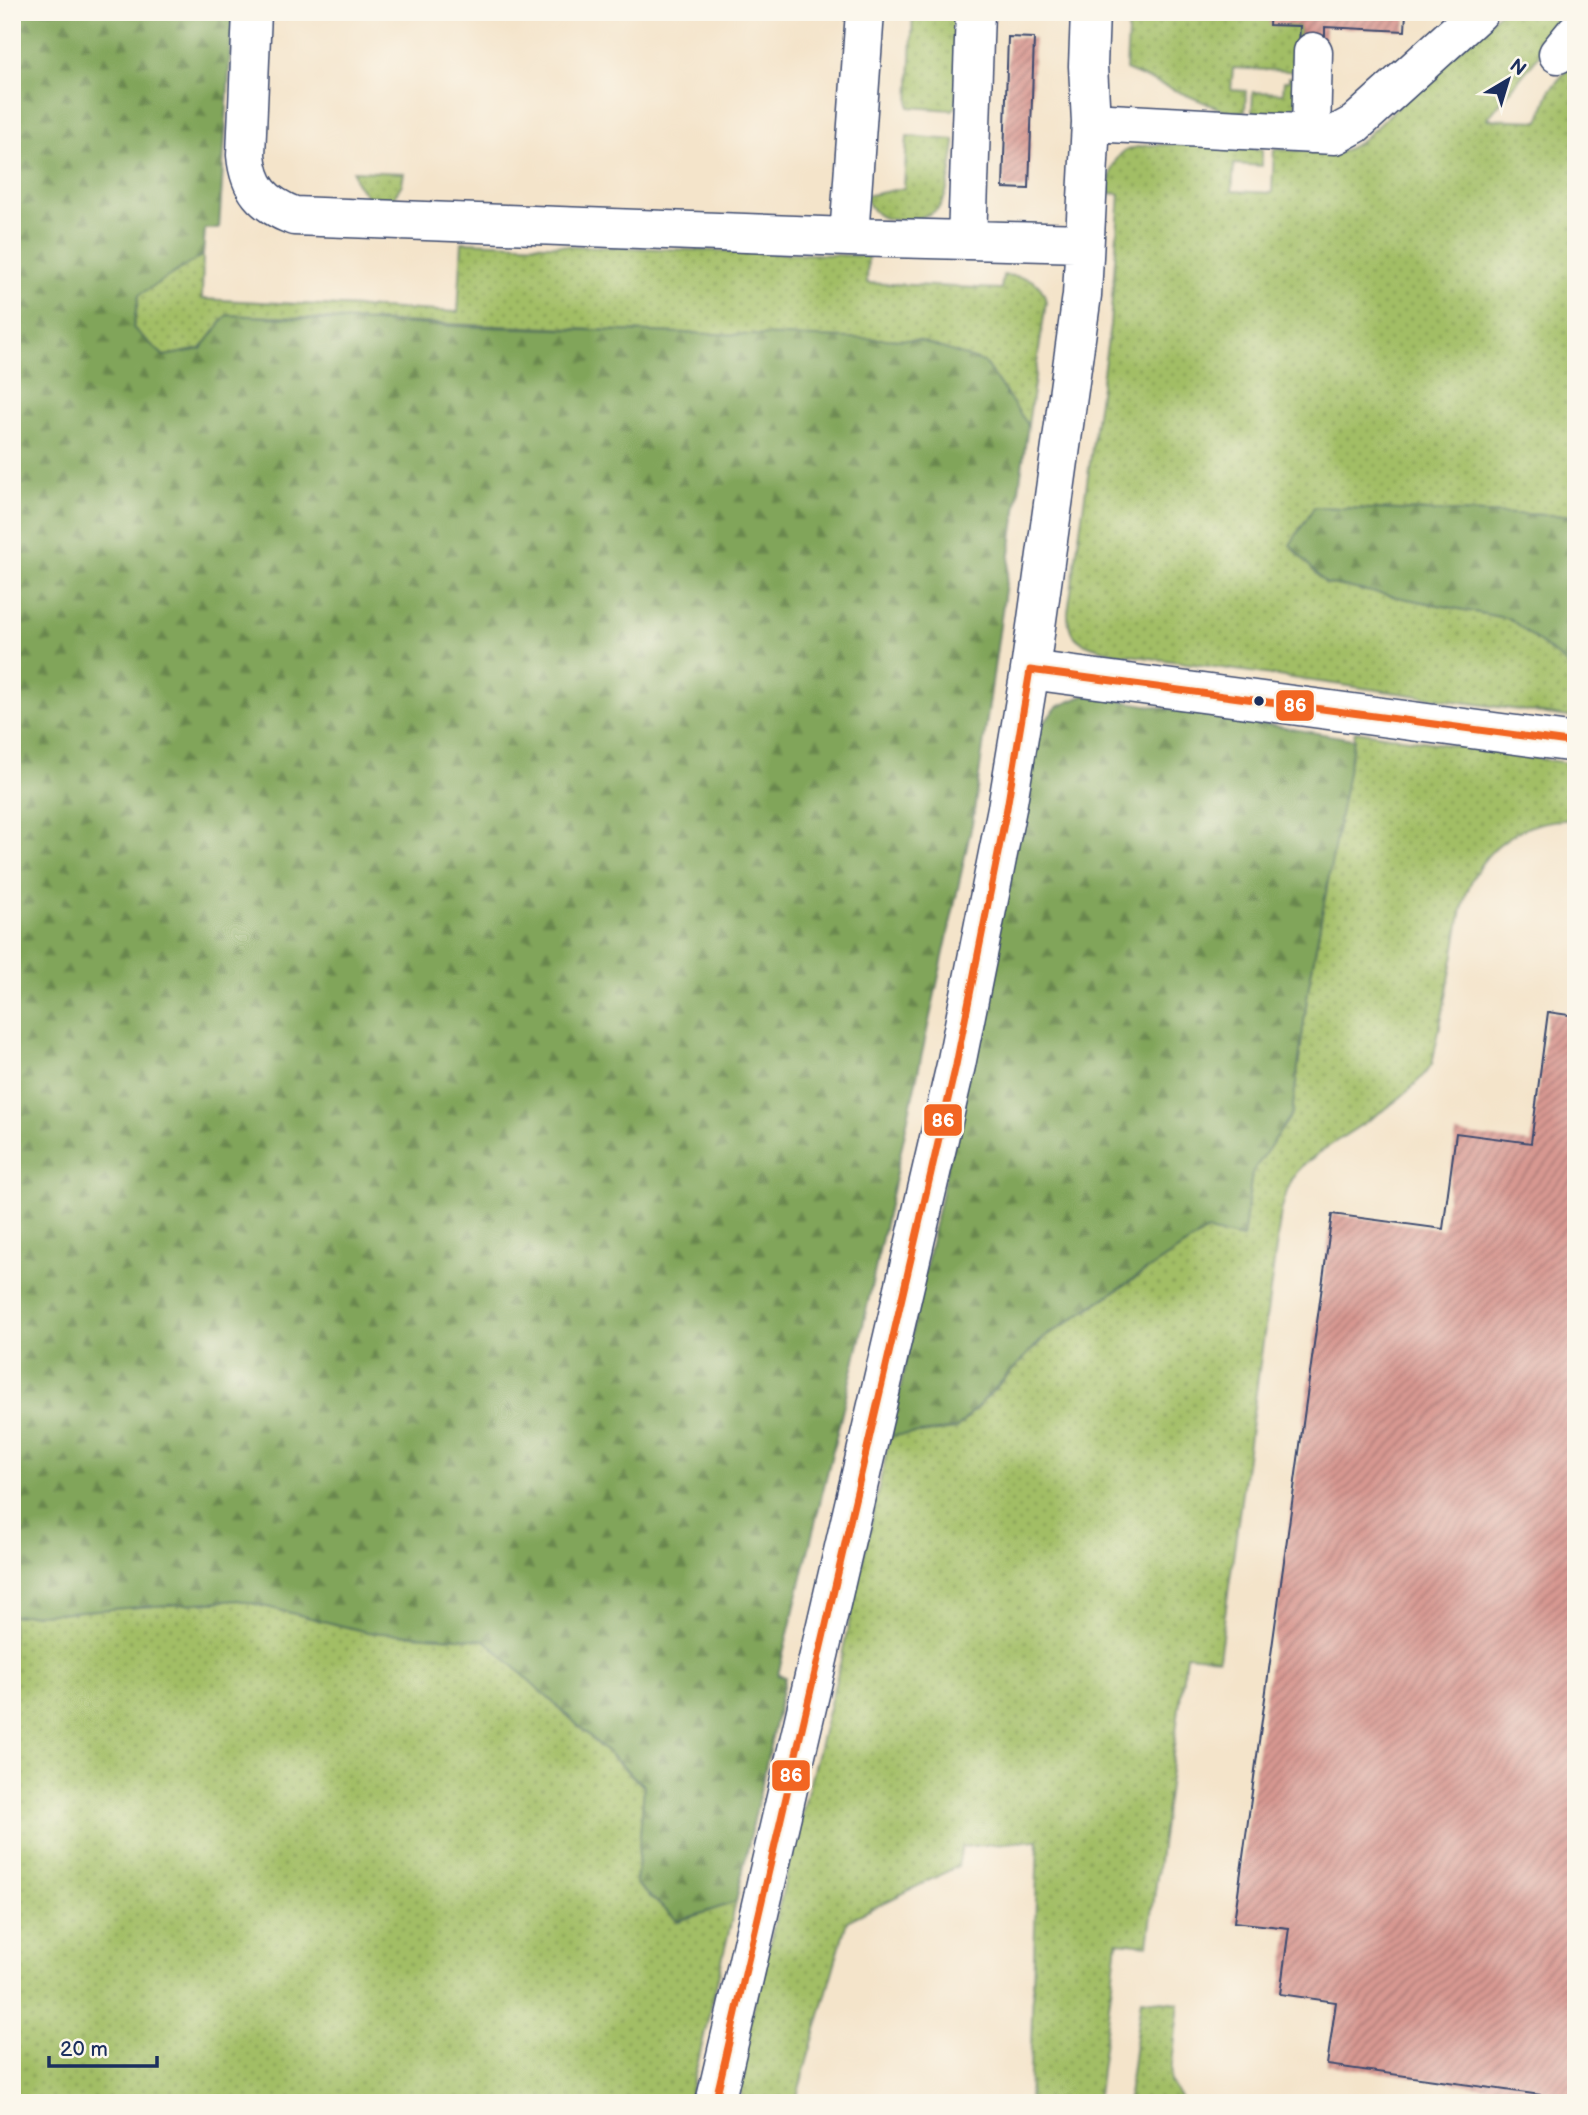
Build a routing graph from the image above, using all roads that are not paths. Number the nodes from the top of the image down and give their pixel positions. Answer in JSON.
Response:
{"nodes":[{"id":1,"x":253,"y":12,"type":"edge"},
{"id":2,"x":865,"y":12,"type":"edge"},
{"id":3,"x":975,"y":12,"type":"edge"},
{"id":4,"x":1090,"y":12,"type":"edge"},
{"id":5,"x":1479,"y":12,"type":"edge"},
{"id":6,"x":1313,"y":52,"type":"dead end"},
{"id":7,"x":1091,"y":122,"type":"junction"},
{"id":8,"x":1311,"y":134,"type":"junction"},
{"id":9,"x":849,"y":237,"type":"junction"},
{"id":10,"x":967,"y":240,"type":"junction"},
{"id":11,"x":1084,"y":243,"type":"junction"},
{"id":12,"x":1030,"y":670,"type":"junction"},
{"id":13,"x":1576,"y":743,"type":"edge"},
{"id":14,"x":715,"y":2103,"type":"edge"}],
"edges":[{"from":1,"to":9,"type":"street"},
{"from":2,"to":9,"type":"street"},
{"from":3,"to":10,"type":"street"},
{"from":4,"to":7,"type":"street"},
{"from":5,"to":8,"type":"street"},
{"from":6,"to":8,"type":"street"},
{"from":7,"to":8,"type":"street"},
{"from":7,"to":11,"type":"street"},
{"from":9,"to":10,"type":"street"},
{"from":10,"to":11,"type":"street"},
{"from":11,"to":12,"type":"street"},
{"from":12,"to":13,"type":"street"},
{"from":12,"to":14,"type":"street"}]}
